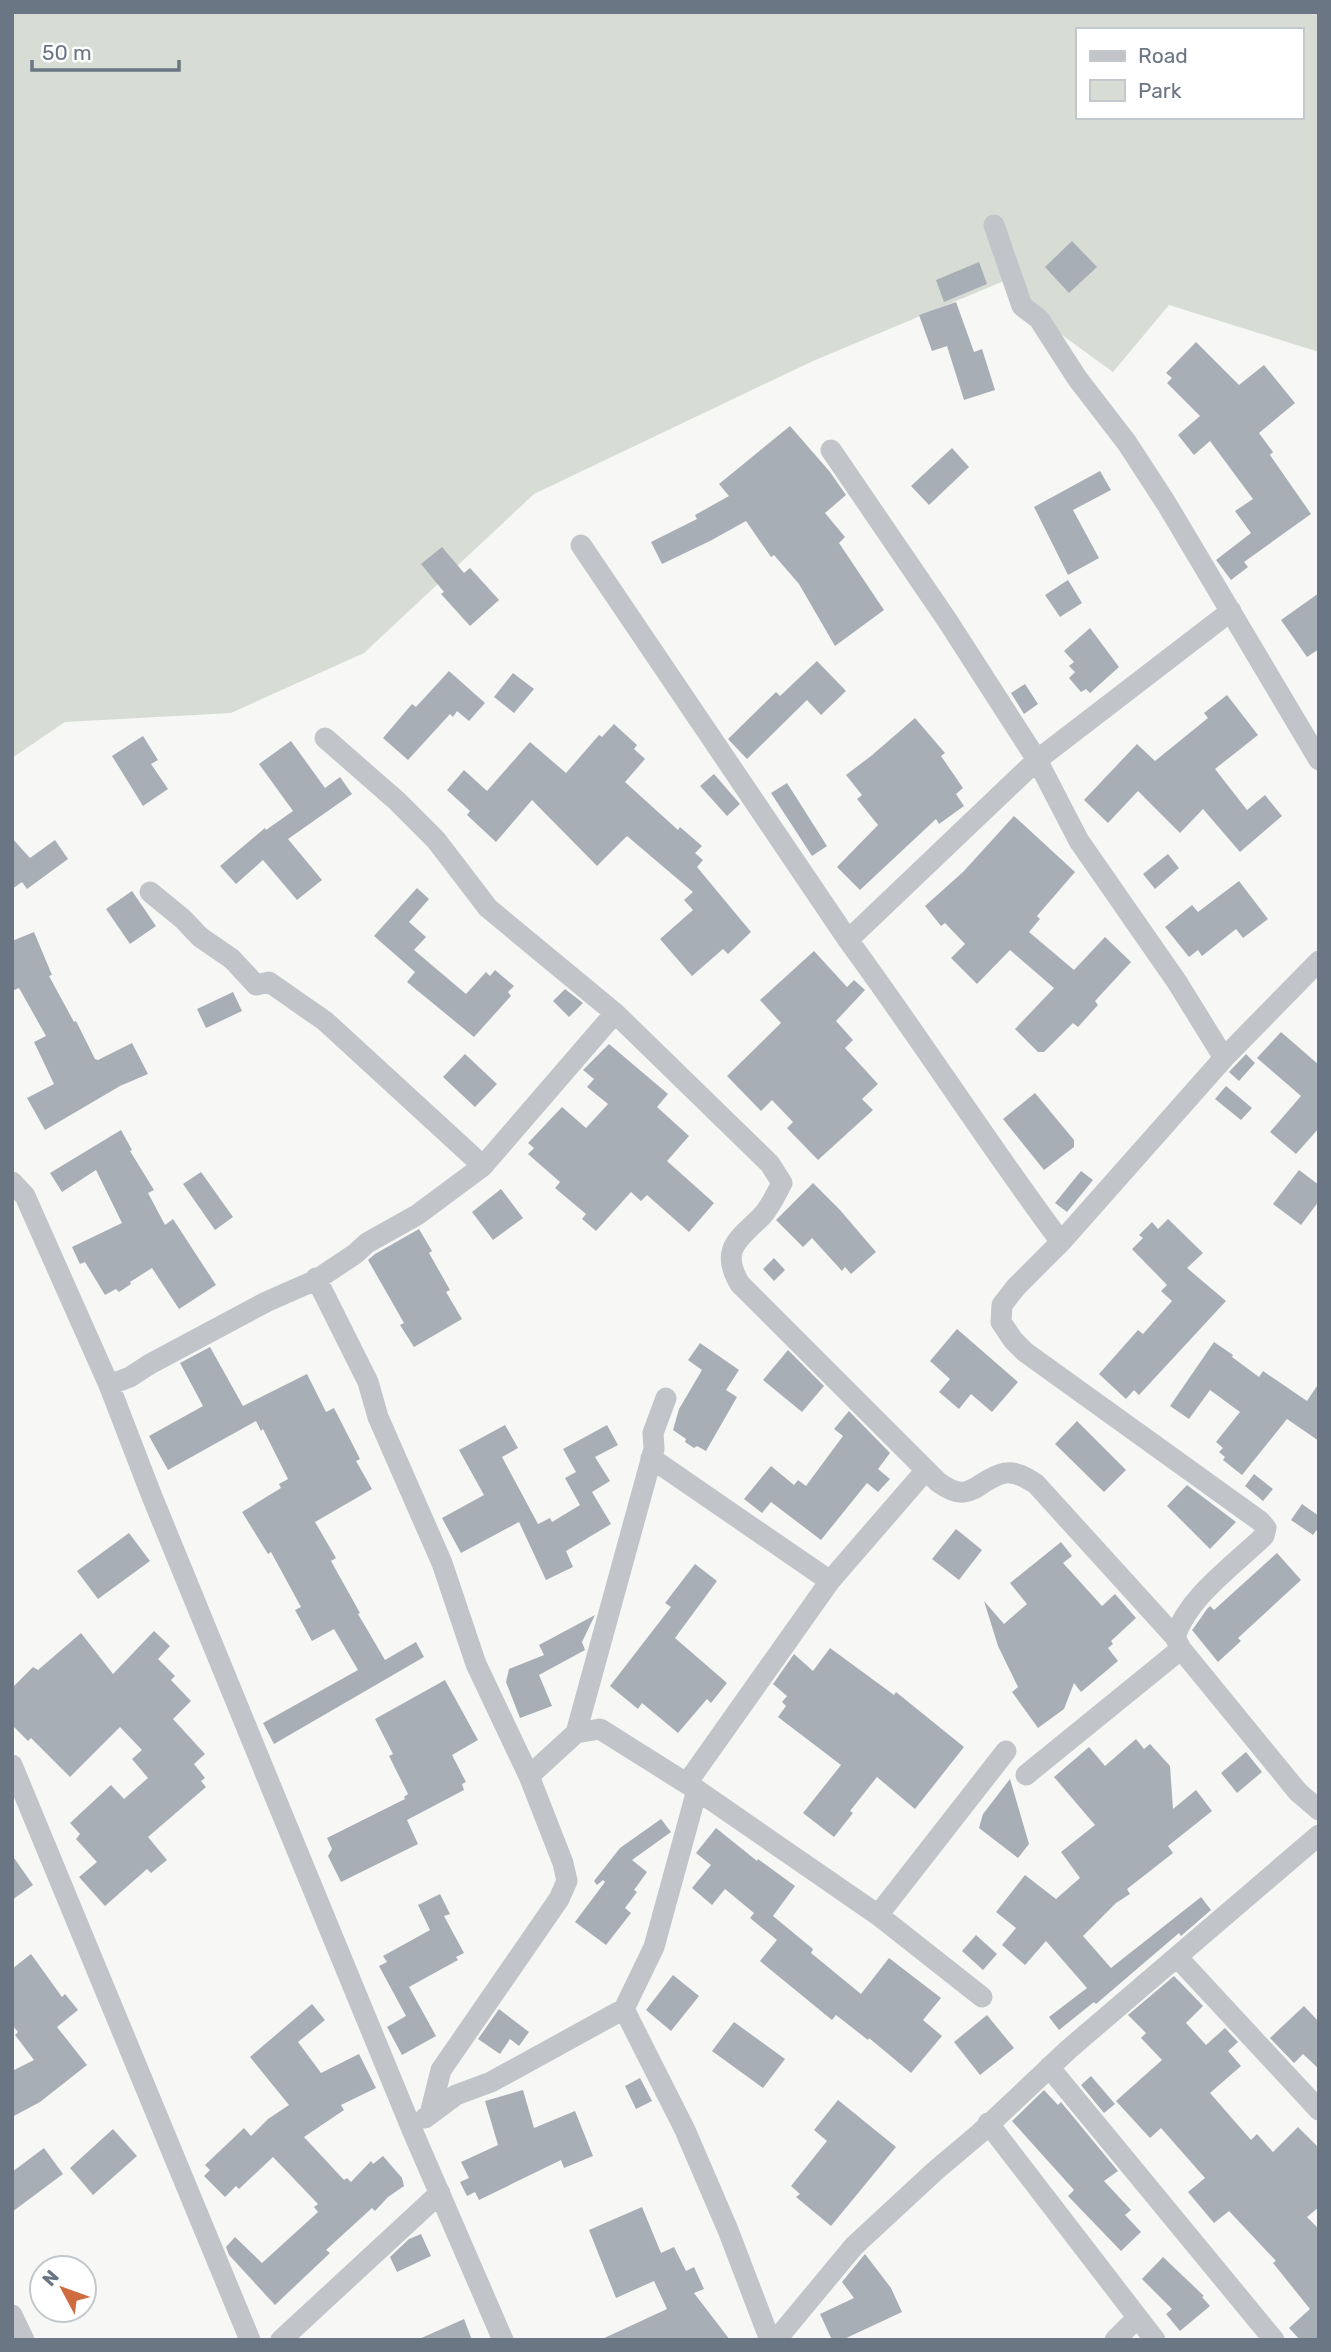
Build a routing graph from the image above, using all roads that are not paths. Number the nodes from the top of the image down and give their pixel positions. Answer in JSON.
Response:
{"nodes":[{"id":1,"x":994,"y":226,"type":"dead end"},
{"id":2,"x":831,"y":450,"type":"dead end"},
{"id":3,"x":581,"y":545,"type":"dead end"},
{"id":4,"x":1231,"y":611,"type":"junction"},
{"id":5,"x":325,"y":738,"type":"dead end"},
{"id":6,"x":1037,"y":760,"type":"junction"},
{"id":7,"x":1319,"y":760,"type":"edge"},
{"id":8,"x":150,"y":892,"type":"dead end"},
{"id":9,"x":848,"y":940,"type":"junction"},
{"id":10,"x":1319,"y":961,"type":"edge"},
{"id":11,"x":615,"y":1013,"type":"junction"},
{"id":12,"x":1224,"y":1058,"type":"junction"},
{"id":13,"x":483,"y":1166,"type":"junction"},
{"id":14,"x":16,"y":1194,"type":"edge"},
{"id":15,"x":1061,"y":1242,"type":"junction"},
{"id":16,"x":316,"y":1278,"type":"junction"},
{"id":17,"x":109,"y":1385,"type":"junction"},
{"id":18,"x":666,"y":1398,"type":"dead end"},
{"id":19,"x":651,"y":1458,"type":"junction"},
{"id":20,"x":926,"y":1470,"type":"junction"},
{"id":21,"x":830,"y":1581,"type":"junction"},
{"id":22,"x":1178,"y":1643,"type":"junction"},
{"id":23,"x":576,"y":1732,"type":"junction"},
{"id":24,"x":1006,"y":1751,"type":"dead end"},
{"id":25,"x":12,"y":1765,"type":"edge"},
{"id":26,"x":1026,"y":1775,"type":"dead end"},
{"id":27,"x":529,"y":1776,"type":"junction"},
{"id":28,"x":692,"y":1786,"type":"junction"},
{"id":29,"x":1319,"y":1810,"type":"edge"},
{"id":30,"x":1319,"y":1835,"type":"edge"},
{"id":31,"x":878,"y":1915,"type":"junction"},
{"id":32,"x":1178,"y":1958,"type":"junction"},
{"id":33,"x":982,"y":1997,"type":"dead end"},
{"id":34,"x":624,"y":2009,"type":"junction"},
{"id":35,"x":1049,"y":2067,"type":"junction"},
{"id":36,"x":1319,"y":2110,"type":"edge"},
{"id":37,"x":429,"y":2114,"type":"junction"},
{"id":38,"x":988,"y":2123,"type":"junction"},
{"id":39,"x":413,"y":2132,"type":"junction"},
{"id":40,"x":440,"y":2193,"type":"junction"},
{"id":41,"x":12,"y":2315,"type":"edge"},
{"id":42,"x":1137,"y":2318,"type":"junction"},
{"id":43,"x":24,"y":2340,"type":"edge"},
{"id":44,"x":250,"y":2340,"type":"edge"},
{"id":45,"x":281,"y":2340,"type":"edge"},
{"id":46,"x":503,"y":2340,"type":"edge"},
{"id":47,"x":770,"y":2340,"type":"edge"},
{"id":48,"x":776,"y":2340,"type":"edge"},
{"id":49,"x":785,"y":2340,"type":"edge"},
{"id":50,"x":800,"y":2340,"type":"edge"},
{"id":51,"x":1115,"y":2340,"type":"edge"},
{"id":52,"x":1155,"y":2340,"type":"edge"},
{"id":53,"x":1274,"y":2340,"type":"edge"}],
"edges":[{"from":1,"to":4,"type":"street"},
{"from":2,"to":6,"type":"street"},
{"from":3,"to":9,"type":"street"},
{"from":4,"to":6,"type":"street"},
{"from":4,"to":7,"type":"street"},
{"from":5,"to":11,"type":"street"},
{"from":6,"to":9,"type":"street"},
{"from":6,"to":12,"type":"street"},
{"from":8,"to":13,"type":"street"},
{"from":9,"to":15,"type":"street"},
{"from":10,"to":12,"type":"street"},
{"from":11,"to":13,"type":"street"},
{"from":11,"to":20,"type":"street"},
{"from":12,"to":15,"type":"street"},
{"from":13,"to":16,"type":"street"},
{"from":14,"to":17,"type":"street"},
{"from":15,"to":22,"type":"street"},
{"from":16,"to":17,"type":"street"},
{"from":16,"to":27,"type":"street"},
{"from":17,"to":39,"type":"street"},
{"from":18,"to":19,"type":"street"},
{"from":19,"to":21,"type":"street"},
{"from":19,"to":23,"type":"street"},
{"from":20,"to":21,"type":"street"},
{"from":20,"to":22,"type":"street"},
{"from":21,"to":28,"type":"street"},
{"from":22,"to":26,"type":"street"},
{"from":22,"to":29,"type":"street"},
{"from":23,"to":27,"type":"street"},
{"from":23,"to":28,"type":"street"},
{"from":24,"to":31,"type":"street"},
{"from":25,"to":44,"type":"street"},
{"from":27,"to":37,"type":"street"},
{"from":28,"to":31,"type":"street"},
{"from":28,"to":34,"type":"street"},
{"from":30,"to":32,"type":"street"},
{"from":31,"to":33,"type":"street"},
{"from":32,"to":35,"type":"street"},
{"from":32,"to":36,"type":"street"},
{"from":34,"to":37,"type":"street"},
{"from":34,"to":47,"type":"street"},
{"from":35,"to":38,"type":"street"},
{"from":35,"to":53,"type":"street"},
{"from":37,"to":39,"type":"street"},
{"from":38,"to":42,"type":"street"},
{"from":38,"to":48,"type":"street"},
{"from":39,"to":40,"type":"street"},
{"from":40,"to":45,"type":"street"},
{"from":40,"to":46,"type":"street"},
{"from":41,"to":43,"type":"street"},
{"from":42,"to":51,"type":"street"},
{"from":42,"to":52,"type":"street"},
{"from":49,"to":50,"type":"street"}]}
